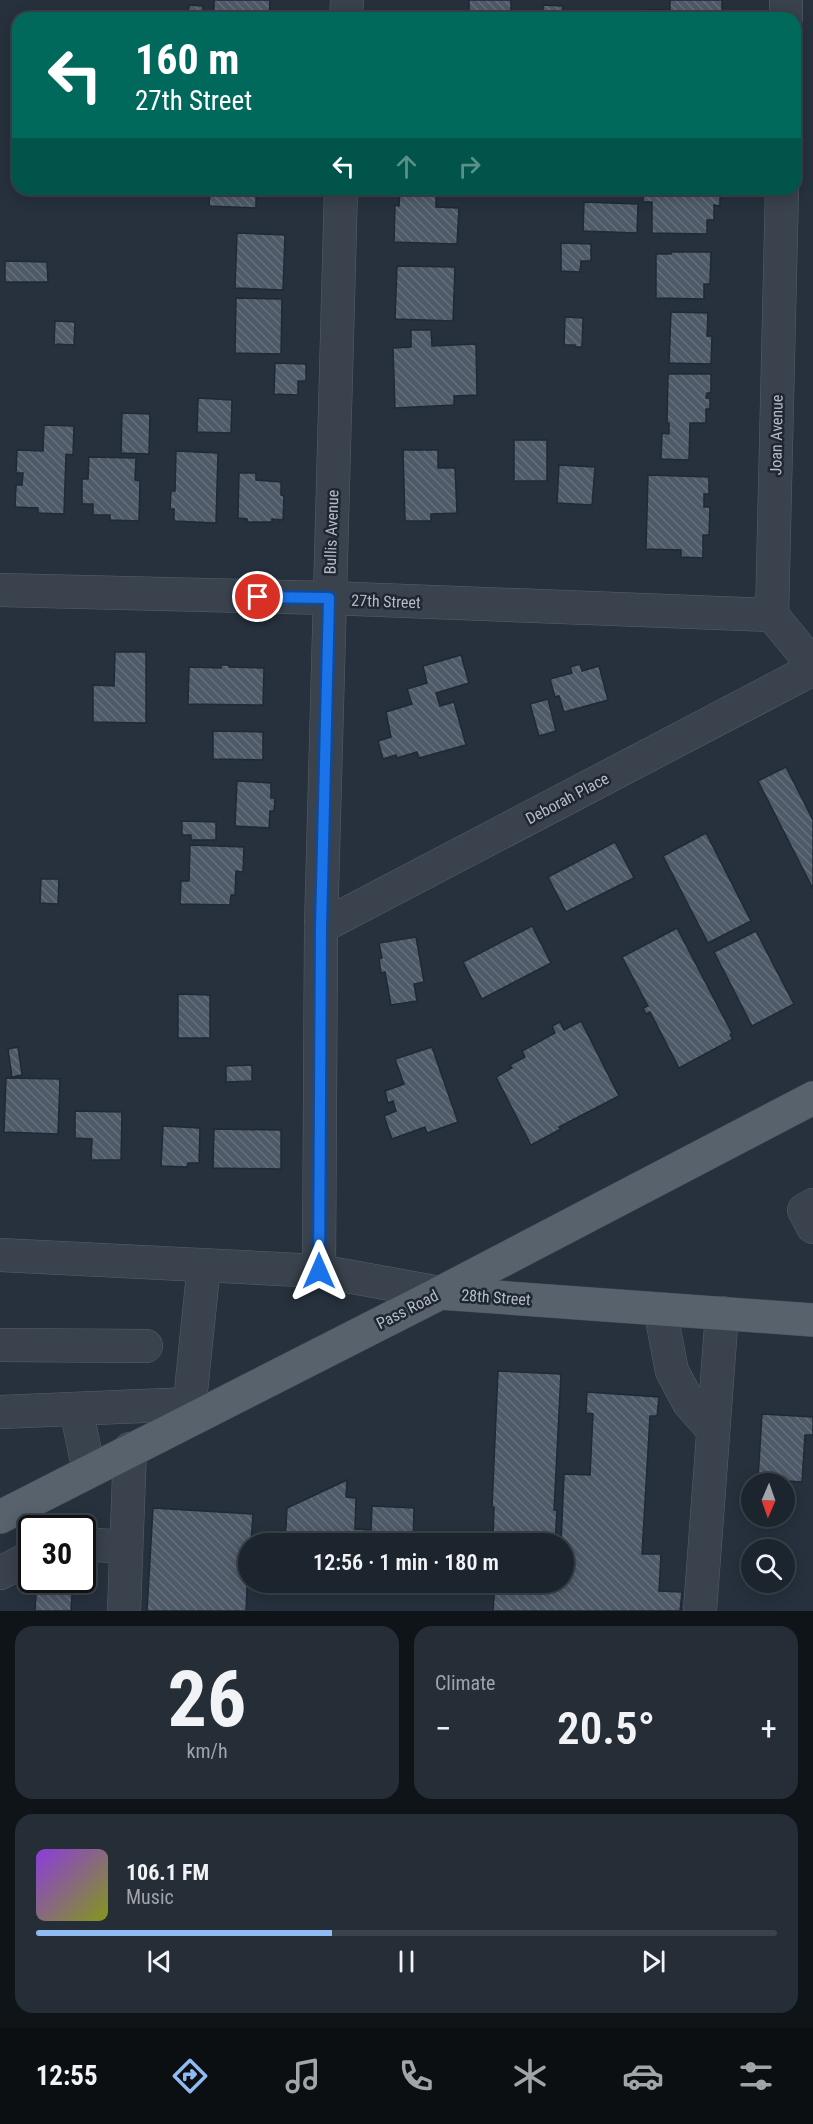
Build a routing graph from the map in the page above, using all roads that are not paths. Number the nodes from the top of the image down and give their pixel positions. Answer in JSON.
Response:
{"nodes":[{"id":1,"x":341,"y":195,"type":"edge"},
{"id":2,"x":782,"y":195,"type":"edge"},
{"id":3,"x":0,"y":590,"type":"edge"},
{"id":4,"x":329,"y":598,"type":"junction"},
{"id":5,"x":772,"y":615,"type":"junction"},
{"id":6,"x":813,"y":667,"type":"edge"},
{"id":7,"x":321,"y":927,"type":"junction"},
{"id":8,"x":813,"y":1098,"type":"edge"},
{"id":9,"x":813,"y":1205,"type":"edge"},
{"id":10,"x":813,"y":1227,"type":"edge"},
{"id":11,"x":0,"y":1255,"type":"edge"},
{"id":12,"x":204,"y":1265,"type":"junction"},
{"id":13,"x":319,"y":1271,"type":"junction"},
{"id":14,"x":440,"y":1293,"type":"junction"},
{"id":15,"x":660,"y":1309,"type":"junction"},
{"id":16,"x":722,"y":1313,"type":"junction"},
{"id":17,"x":813,"y":1320,"type":"edge"},
{"id":18,"x":0,"y":1345,"type":"edge"},
{"id":19,"x":146,"y":1346,"type":"dead end"},
{"id":20,"x":76,"y":1409,"type":"junction"},
{"id":21,"x":0,"y":1412,"type":"edge"},
{"id":22,"x":189,"y":1412,"type":"junction"},
{"id":23,"x":713,"y":1430,"type":"junction"},
{"id":24,"x":130,"y":1449,"type":"junction"},
{"id":25,"x":89,"y":1471,"type":"junction"},
{"id":26,"x":0,"y":1517,"type":"edge"},
{"id":27,"x":96,"y":1545,"type":"edge"},
{"id":28,"x":126,"y":1547,"type":"junction"},
{"id":29,"x":18,"y":1564,"type":"edge"},
{"id":30,"x":0,"y":1573,"type":"edge"},
{"id":31,"x":124,"y":1611,"type":"edge"},
{"id":32,"x":700,"y":1611,"type":"edge"}],
"edges":[{"from":1,"to":4,"type":"street","name":"Bullis Avenue"},
{"from":2,"to":5,"type":"street","name":"Joan Avenue"},
{"from":3,"to":4,"type":"street","name":"27th Street"},
{"from":4,"to":5,"type":"street","name":"27th Street"},
{"from":4,"to":7,"type":"street","name":"Bullis Avenue"},
{"from":5,"to":6,"type":"street"},
{"from":6,"to":7,"type":"street","name":"Deborah Place"},
{"from":7,"to":13,"type":"street","name":"Bullis Avenue"},
{"from":8,"to":14,"type":"main road","name":"Pass Road"},
{"from":9,"to":10,"type":"street"},
{"from":11,"to":12,"type":"street","name":"28th Street"},
{"from":12,"to":13,"type":"street","name":"28th Street"},
{"from":12,"to":22,"type":"street"},
{"from":13,"to":14,"type":"street","name":"28th Street"},
{"from":14,"to":15,"type":"main road","name":"28th Street"},
{"from":14,"to":22,"type":"main road","name":"Pass Road"},
{"from":15,"to":16,"type":"main road","name":"28th Street"},
{"from":15,"to":23,"type":"street"},
{"from":16,"to":17,"type":"main road","name":"28th Street"},
{"from":16,"to":23,"type":"street"},
{"from":18,"to":19,"type":"street"},
{"from":20,"to":21,"type":"street"},
{"from":20,"to":22,"type":"street"},
{"from":20,"to":25,"type":"street"},
{"from":22,"to":24,"type":"main road","name":"Pass Road"},
{"from":23,"to":32,"type":"street"},
{"from":24,"to":25,"type":"main road","name":"Pass Road"},
{"from":24,"to":28,"type":"street"},
{"from":25,"to":26,"type":"main road","name":"Pass Road"},
{"from":27,"to":28,"type":"street"},
{"from":28,"to":31,"type":"street"},
{"from":29,"to":30,"type":"street"}]}
